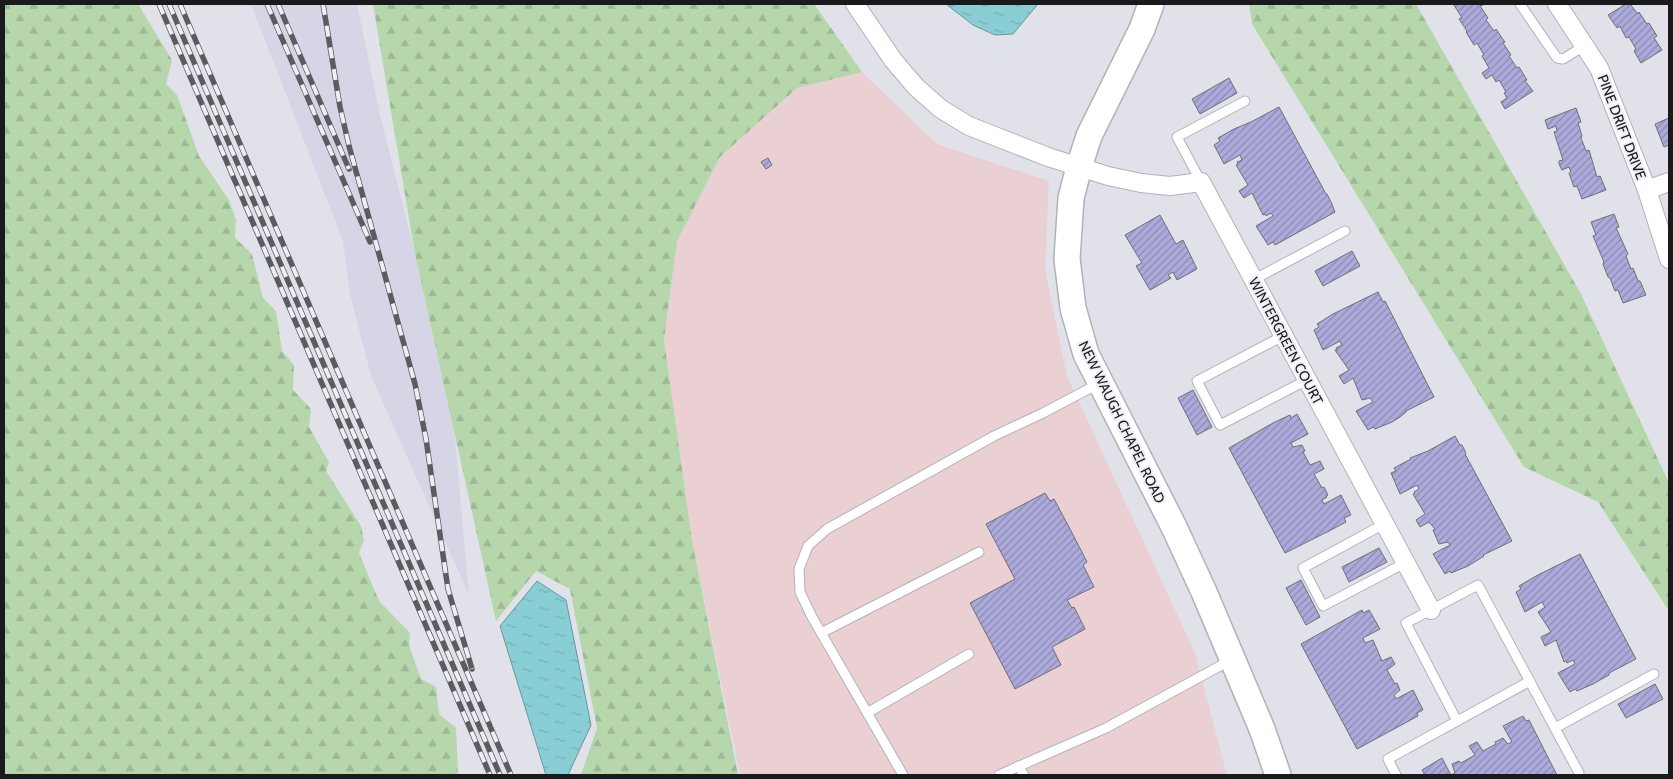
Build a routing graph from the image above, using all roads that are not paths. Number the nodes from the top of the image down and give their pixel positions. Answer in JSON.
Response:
{"nodes":[{"id":1,"x":855,"y":4,"type":"edge"},
{"id":2,"x":1151,"y":4,"type":"edge"},
{"id":3,"x":1520,"y":4,"type":"edge"},
{"id":4,"x":1557,"y":4,"type":"edge"},
{"id":5,"x":1584,"y":46,"type":"junction"},
{"id":6,"x":1244,"y":101,"type":"dead end"},
{"id":7,"x":1079,"y":167,"type":"junction"},
{"id":8,"x":1201,"y":182,"type":"junction"},
{"id":9,"x":1669,"y":182,"type":"edge"},
{"id":10,"x":1646,"y":190,"type":"junction"},
{"id":11,"x":1344,"y":231,"type":"dead end"},
{"id":12,"x":1669,"y":259,"type":"edge"},
{"id":13,"x":1253,"y":280,"type":"junction"},
{"id":14,"x":1283,"y":336,"type":"junction"},
{"id":15,"x":1307,"y":380,"type":"junction"},
{"id":16,"x":1100,"y":383,"type":"junction"},
{"id":17,"x":1384,"y":524,"type":"junction"},
{"id":18,"x":979,"y":552,"type":"dead end"},
{"id":19,"x":1405,"y":563,"type":"junction"},
{"id":20,"x":1431,"y":610,"type":"junction"},
{"id":21,"x":821,"y":633,"type":"junction"},
{"id":22,"x":969,"y":654,"type":"dead end"},
{"id":23,"x":1233,"y":659,"type":"junction"},
{"id":24,"x":1654,"y":674,"type":"dead end"},
{"id":25,"x":1530,"y":682,"type":"junction"},
{"id":26,"x":867,"y":713,"type":"junction"},
{"id":27,"x":1457,"y":721,"type":"junction"},
{"id":28,"x":1555,"y":728,"type":"junction"},
{"id":29,"x":1018,"y":766,"type":"junction"},
{"id":30,"x":1580,"y":774,"type":"dead end"},
{"id":31,"x":903,"y":775,"type":"edge"},
{"id":32,"x":999,"y":775,"type":"edge"},
{"id":33,"x":1024,"y":775,"type":"edge"},
{"id":34,"x":1278,"y":775,"type":"edge"},
{"id":35,"x":1396,"y":775,"type":"edge"}],
"edges":[{"from":1,"to":7,"type":"street"},
{"from":2,"to":7,"type":"street","name":"NEW WAUGH CHAPEL ROAD"},
{"from":3,"to":5,"type":"lane"},
{"from":4,"to":5,"type":"street","name":"PINE DRIFT DRIVE"},
{"from":5,"to":10,"type":"street","name":"PINE DRIFT DRIVE"},
{"from":6,"to":8,"type":"lane"},
{"from":7,"to":8,"type":"street"},
{"from":7,"to":16,"type":"street","name":"NEW WAUGH CHAPEL ROAD"},
{"from":8,"to":13,"type":"street","name":"WINTERGREEN COURT"},
{"from":9,"to":10,"type":"street"},
{"from":10,"to":12,"type":"street","name":"PINE DRIFT DRIVE"},
{"from":11,"to":13,"type":"lane"},
{"from":13,"to":14,"type":"street","name":"WINTERGREEN COURT"},
{"from":14,"to":15,"type":"street","name":"WINTERGREEN COURT"},
{"from":14,"to":15,"type":"lane"},
{"from":15,"to":17,"type":"street","name":"WINTERGREEN COURT"},
{"from":16,"to":21,"type":"lane"},
{"from":16,"to":23,"type":"street","name":"NEW WAUGH CHAPEL ROAD"},
{"from":17,"to":19,"type":"street","name":"WINTERGREEN COURT"},
{"from":17,"to":19,"type":"lane"},
{"from":18,"to":21,"type":"lane"},
{"from":19,"to":20,"type":"street","name":"WINTERGREEN COURT"},
{"from":20,"to":25,"type":"lane"},
{"from":20,"to":27,"type":"lane"},
{"from":21,"to":26,"type":"lane"},
{"from":22,"to":26,"type":"lane"},
{"from":23,"to":29,"type":"lane"},
{"from":23,"to":34,"type":"street","name":"NEW WAUGH CHAPEL ROAD"},
{"from":24,"to":28,"type":"lane"},
{"from":25,"to":27,"type":"lane"},
{"from":25,"to":28,"type":"lane"},
{"from":26,"to":31,"type":"lane"},
{"from":27,"to":35,"type":"lane"},
{"from":28,"to":30,"type":"lane"},
{"from":29,"to":32,"type":"lane"},
{"from":29,"to":33,"type":"lane"}]}
